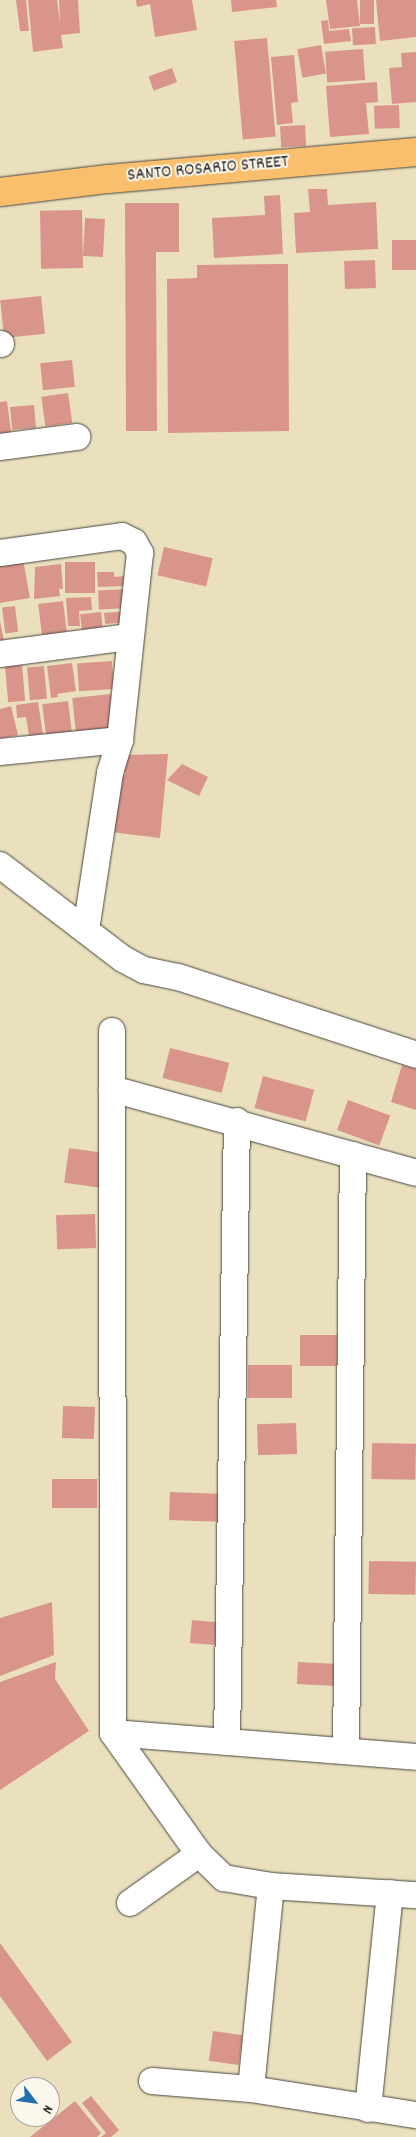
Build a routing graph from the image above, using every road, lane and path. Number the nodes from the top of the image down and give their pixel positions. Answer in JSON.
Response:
{"nodes":[{"id":1,"x":416,"y":152,"type":"edge"},
{"id":2,"x":0,"y":192,"type":"edge"},
{"id":3,"x":77,"y":438,"type":"dead end"},
{"id":4,"x":0,"y":447,"type":"edge"},
{"id":5,"x":0,"y":553,"type":"edge"},
{"id":6,"x":130,"y":637,"type":"junction"},
{"id":7,"x":0,"y":654,"type":"edge"},
{"id":8,"x":120,"y":740,"type":"junction"},
{"id":9,"x":0,"y":752,"type":"edge"},
{"id":10,"x":0,"y":865,"type":"edge"},
{"id":11,"x":86,"y":930,"type":"junction"},
{"id":12,"x":112,"y":1031,"type":"dead end"},
{"id":13,"x":416,"y":1054,"type":"edge"},
{"id":14,"x":112,"y":1089,"type":"junction"},
{"id":15,"x":237,"y":1121,"type":"junction"},
{"id":16,"x":353,"y":1155,"type":"junction"},
{"id":17,"x":416,"y":1173,"type":"edge"},
{"id":18,"x":113,"y":1733,"type":"junction"},
{"id":19,"x":227,"y":1742,"type":"junction"},
{"id":20,"x":346,"y":1751,"type":"junction"},
{"id":21,"x":416,"y":1757,"type":"edge"},
{"id":22,"x":199,"y":1854,"type":"junction"},
{"id":23,"x":271,"y":1886,"type":"junction"},
{"id":24,"x":390,"y":1893,"type":"junction"},
{"id":25,"x":416,"y":1895,"type":"edge"},
{"id":26,"x":130,"y":1903,"type":"dead end"},
{"id":27,"x":152,"y":2081,"type":"dead end"},
{"id":28,"x":252,"y":2089,"type":"junction"},
{"id":29,"x":368,"y":2109,"type":"junction"},
{"id":30,"x":416,"y":2115,"type":"edge"}],
"edges":[{"from":1,"to":2,"type":"main road","name":"SANTO ROSARIO STREET"},
{"from":3,"to":4,"type":"street"},
{"from":5,"to":6,"type":"street"},
{"from":6,"to":7,"type":"street"},
{"from":6,"to":8,"type":"street"},
{"from":8,"to":9,"type":"street"},
{"from":8,"to":11,"type":"street"},
{"from":10,"to":11,"type":"street"},
{"from":11,"to":13,"type":"street"},
{"from":12,"to":14,"type":"street"},
{"from":14,"to":15,"type":"street"},
{"from":14,"to":18,"type":"street"},
{"from":15,"to":16,"type":"street"},
{"from":15,"to":19,"type":"street"},
{"from":16,"to":17,"type":"street"},
{"from":16,"to":20,"type":"street"},
{"from":18,"to":19,"type":"street"},
{"from":18,"to":22,"type":"street"},
{"from":19,"to":20,"type":"street"},
{"from":20,"to":21,"type":"street"},
{"from":22,"to":23,"type":"street"},
{"from":22,"to":26,"type":"street"},
{"from":23,"to":24,"type":"street"},
{"from":23,"to":28,"type":"street"},
{"from":24,"to":25,"type":"street"},
{"from":24,"to":29,"type":"street"},
{"from":27,"to":28,"type":"street"},
{"from":28,"to":29,"type":"street"},
{"from":29,"to":30,"type":"street"}]}
